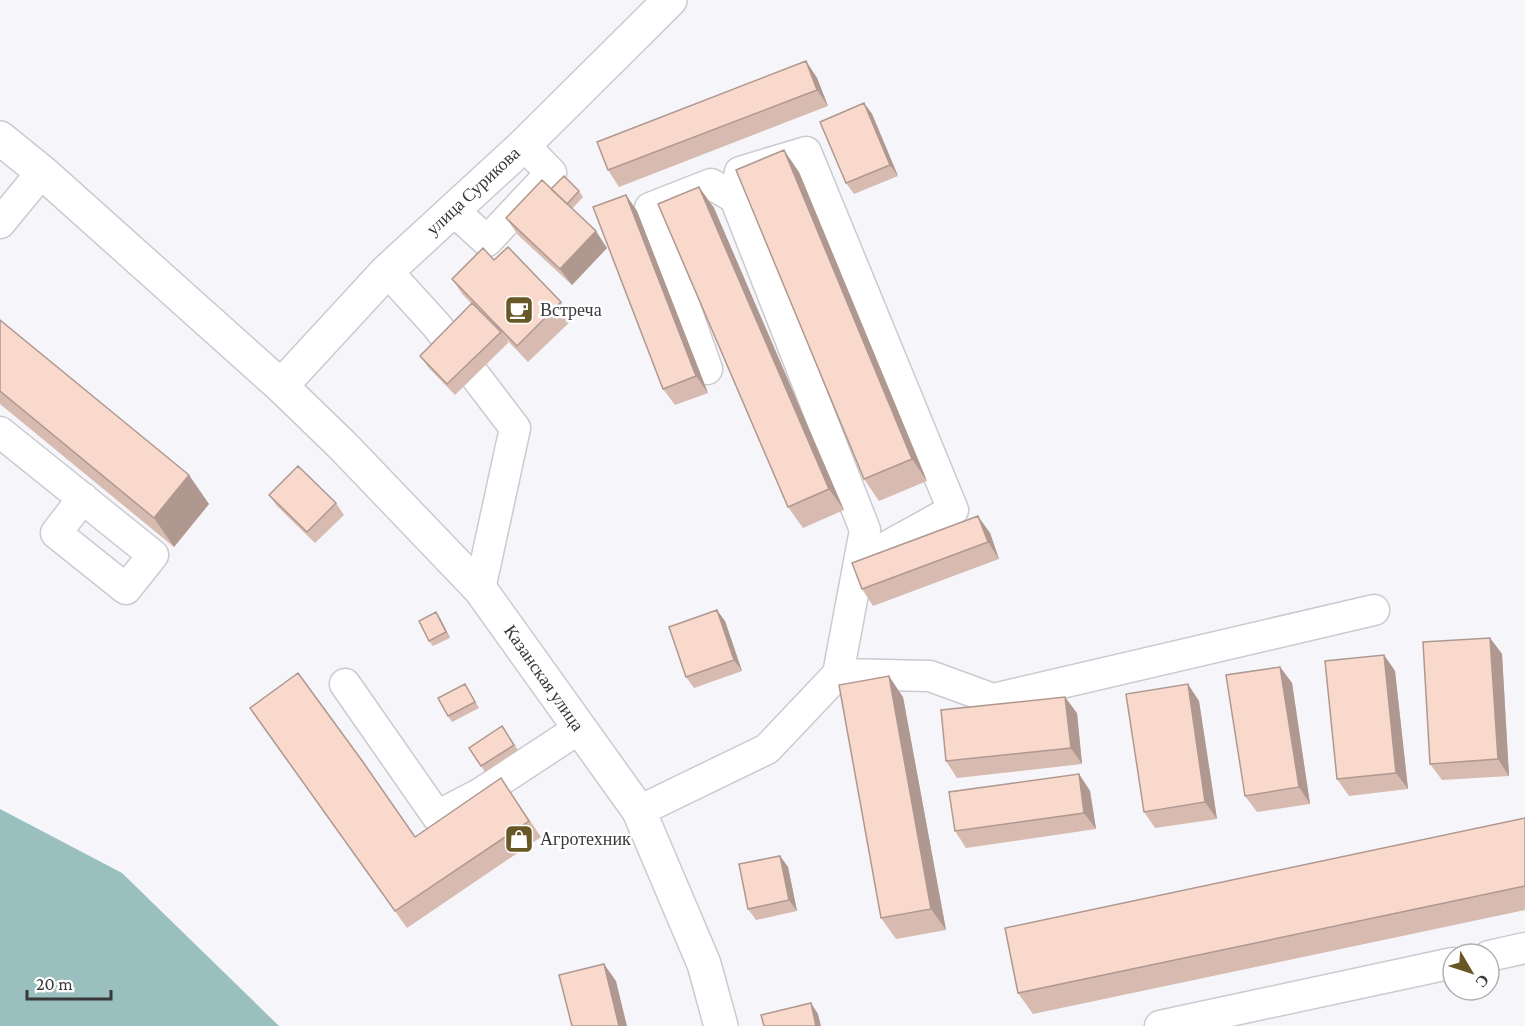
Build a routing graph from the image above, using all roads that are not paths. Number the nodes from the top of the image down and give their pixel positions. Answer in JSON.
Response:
{"nodes":[{"id":1,"x":670,"y":0,"type":"edge"},
{"id":2,"x":0,"y":138,"type":"edge"},
{"id":3,"x":524,"y":145,"type":"junction"},
{"id":4,"x":42,"y":172,"type":"junction"},
{"id":5,"x":735,"y":198,"type":"junction"},
{"id":6,"x":453,"y":210,"type":"junction"},
{"id":7,"x":0,"y":223,"type":"edge"},
{"id":8,"x":387,"y":271,"type":"junction"},
{"id":9,"x":707,"y":369,"type":"dead end"},
{"id":10,"x":281,"y":386,"type":"junction"},
{"id":11,"x":0,"y":432,"type":"edge"},
{"id":12,"x":83,"y":498,"type":"dead end"},
{"id":13,"x":859,"y":562,"type":"junction"},
{"id":14,"x":480,"y":589,"type":"junction"},
{"id":15,"x":1374,"y":610,"type":"dead end"},
{"id":16,"x":838,"y":674,"type":"junction"},
{"id":17,"x":345,"y":684,"type":"dead end"},
{"id":18,"x":579,"y":728,"type":"junction"},
{"id":19,"x":639,"y":811,"type":"junction"},
{"id":20,"x":1525,"y":948,"type":"edge"},
{"id":21,"x":1501,"y":953,"type":"edge"},
{"id":22,"x":1441,"y":966,"type":"edge"},
{"id":23,"x":721,"y":1026,"type":"edge"},
{"id":24,"x":1160,"y":1026,"type":"edge"}],
"edges":[{"from":1,"to":3,"type":"main road","name":"улица Сурикова"},
{"from":2,"to":4,"type":"main road","name":"Казанская улица"},
{"from":3,"to":6,"type":"main road","name":"улица Сурикова"},
{"from":3,"to":6,"type":"lane"},
{"from":4,"to":7,"type":"lane"},
{"from":4,"to":10,"type":"main road","name":"Казанская улица"},
{"from":5,"to":9,"type":"lane"},
{"from":5,"to":13,"type":"lane"},
{"from":5,"to":13,"type":"lane"},
{"from":6,"to":8,"type":"main road","name":"улица Сурикова"},
{"from":8,"to":10,"type":"main road","name":"улица Сурикова"},
{"from":8,"to":14,"type":"lane"},
{"from":10,"to":14,"type":"main road","name":"Казанская улица"},
{"from":11,"to":12,"type":"lane"},
{"from":13,"to":16,"type":"lane"},
{"from":14,"to":18,"type":"main road","name":"Казанская улица"},
{"from":15,"to":16,"type":"lane"},
{"from":16,"to":19,"type":"lane"},
{"from":17,"to":18,"type":"lane"},
{"from":18,"to":19,"type":"main road","name":"Казанская улица"},
{"from":19,"to":23,"type":"main road","name":"Казанская улица"},
{"from":20,"to":21,"type":"lane"},
{"from":22,"to":24,"type":"lane"}]}
